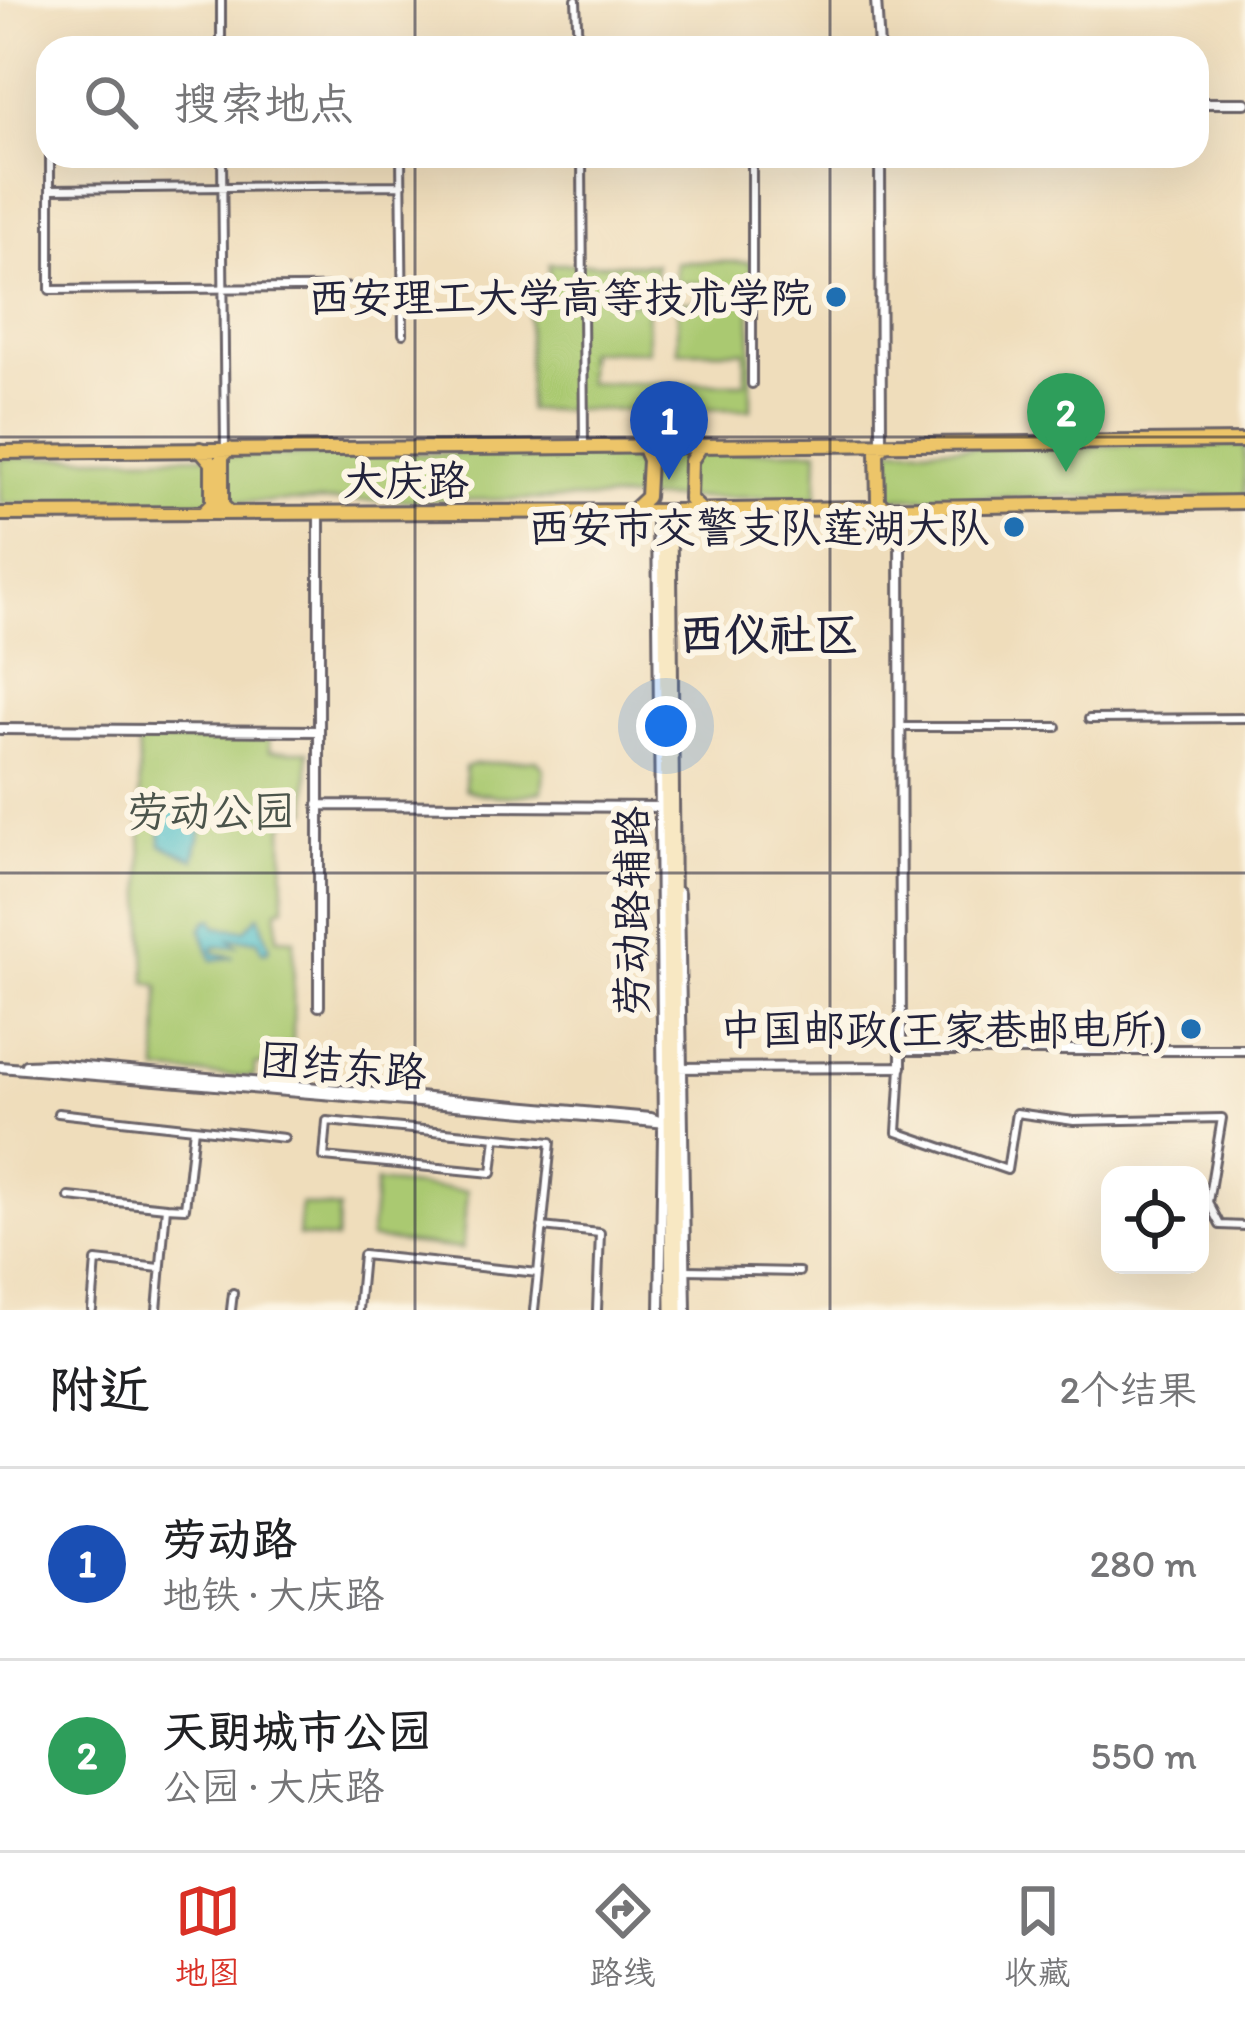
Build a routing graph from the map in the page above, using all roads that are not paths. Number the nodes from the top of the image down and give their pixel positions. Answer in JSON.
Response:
{"nodes":[{"id":1,"x":221,"y":0,"type":"edge"},
{"id":2,"x":576,"y":0,"type":"edge"},
{"id":3,"x":878,"y":2,"type":"edge"},
{"id":4,"x":221,"y":36,"type":"edge"},
{"id":5,"x":578,"y":36,"type":"edge"},
{"id":6,"x":879,"y":36,"type":"edge"},
{"id":7,"x":1209,"y":103,"type":"edge"},
{"id":8,"x":1245,"y":103,"type":"edge"},
{"id":9,"x":50,"y":168,"type":"edge"},
{"id":10,"x":222,"y":168,"type":"edge"},
{"id":11,"x":401,"y":168,"type":"edge"},
{"id":12,"x":582,"y":168,"type":"edge"},
{"id":13,"x":752,"y":168,"type":"edge"},
{"id":14,"x":880,"y":168,"type":"edge"},
{"id":15,"x":402,"y":185,"type":"junction"},
{"id":16,"x":222,"y":187,"type":"junction"},
{"id":17,"x":50,"y":189,"type":"junction"},
{"id":18,"x":404,"y":287,"type":"junction"},
{"id":19,"x":223,"y":288,"type":"junction"},
{"id":20,"x":403,"y":334,"type":"dead end"},
{"id":21,"x":752,"y":384,"type":"dead end"},
{"id":22,"x":1245,"y":441,"type":"edge"},
{"id":23,"x":863,"y":445,"type":"junction"},
{"id":24,"x":883,"y":445,"type":"junction"},
{"id":25,"x":584,"y":446,"type":"junction"},
{"id":26,"x":643,"y":446,"type":"junction"},
{"id":27,"x":701,"y":446,"type":"junction"},
{"id":28,"x":200,"y":449,"type":"junction"},
{"id":29,"x":227,"y":449,"type":"junction"},
{"id":30,"x":0,"y":452,"type":"edge"},
{"id":31,"x":1245,"y":502,"type":"edge"},
{"id":32,"x":884,"y":506,"type":"junction"},
{"id":33,"x":900,"y":506,"type":"junction"},
{"id":34,"x":867,"y":507,"type":"junction"},
{"id":35,"x":701,"y":510,"type":"junction"},
{"id":36,"x":632,"y":511,"type":"junction"},
{"id":37,"x":667,"y":511,"type":"junction"},
{"id":38,"x":319,"y":513,"type":"junction"},
{"id":39,"x":0,"y":514,"type":"edge"},
{"id":40,"x":202,"y":514,"type":"junction"},
{"id":41,"x":230,"y":514,"type":"junction"},
{"id":42,"x":1245,"y":718,"type":"edge"},
{"id":43,"x":1089,"y":719,"type":"dead end"},
{"id":44,"x":901,"y":727,"type":"junction"},
{"id":45,"x":1057,"y":727,"type":"dead end"},
{"id":46,"x":0,"y":729,"type":"edge"},
{"id":47,"x":318,"y":731,"type":"junction"},
{"id":48,"x":318,"y":805,"type":"junction"},
{"id":49,"x":669,"y":807,"type":"junction"},
{"id":50,"x":319,"y":1006,"type":"dead end"},
{"id":51,"x":903,"y":1050,"type":"junction"},
{"id":52,"x":1245,"y":1050,"type":"edge"},
{"id":53,"x":0,"y":1065,"type":"edge"},
{"id":54,"x":902,"y":1067,"type":"junction"},
{"id":55,"x":672,"y":1068,"type":"junction"},
{"id":56,"x":58,"y":1113,"type":"dead end"},
{"id":57,"x":672,"y":1123,"type":"junction"},
{"id":58,"x":194,"y":1128,"type":"junction"},
{"id":59,"x":496,"y":1137,"type":"junction"},
{"id":60,"x":284,"y":1138,"type":"dead end"},
{"id":61,"x":69,"y":1197,"type":"dead end"},
{"id":62,"x":166,"y":1207,"type":"junction"},
{"id":63,"x":1245,"y":1226,"type":"edge"},
{"id":64,"x":542,"y":1227,"type":"junction"},
{"id":65,"x":160,"y":1268,"type":"junction"},
{"id":66,"x":685,"y":1270,"type":"junction"},
{"id":67,"x":799,"y":1272,"type":"dead end"},
{"id":68,"x":538,"y":1274,"type":"junction"},
{"id":69,"x":233,"y":1293,"type":"dead end"},
{"id":70,"x":92,"y":1310,"type":"edge"},
{"id":71,"x":157,"y":1310,"type":"edge"},
{"id":72,"x":231,"y":1310,"type":"edge"},
{"id":73,"x":358,"y":1310,"type":"edge"},
{"id":74,"x":533,"y":1310,"type":"edge"},
{"id":75,"x":597,"y":1310,"type":"edge"},
{"id":76,"x":660,"y":1310,"type":"edge"},
{"id":77,"x":679,"y":1310,"type":"edge"}],
"edges":[{"from":1,"to":4,"type":"street"},
{"from":2,"to":5,"type":"street"},
{"from":3,"to":6,"type":"street"},
{"from":7,"to":8,"type":"street"},
{"from":9,"to":17,"type":"street"},
{"from":10,"to":16,"type":"street"},
{"from":11,"to":15,"type":"street"},
{"from":12,"to":25,"type":"street"},
{"from":13,"to":21,"type":"street"},
{"from":14,"to":24,"type":"street"},
{"from":15,"to":16,"type":"street"},
{"from":15,"to":18,"type":"street"},
{"from":16,"to":17,"type":"street"},
{"from":16,"to":19,"type":"street"},
{"from":17,"to":19,"type":"street"},
{"from":18,"to":19,"type":"street"},
{"from":18,"to":20,"type":"street"},
{"from":19,"to":29,"type":"street"},
{"from":22,"to":24,"type":"main road","name":"大庆路"},
{"from":23,"to":24,"type":"main road","name":"大庆路"},
{"from":23,"to":27,"type":"main road","name":"大庆路"},
{"from":23,"to":34,"type":"main road"},
{"from":24,"to":32,"type":"main road"},
{"from":25,"to":26,"type":"main road","name":"大庆路"},
{"from":25,"to":29,"type":"main road","name":"大庆路"},
{"from":26,"to":27,"type":"main road","name":"大庆路"},
{"from":26,"to":36,"type":"main road"},
{"from":27,"to":35,"type":"main road"},
{"from":28,"to":29,"type":"main road","name":"大庆路"},
{"from":28,"to":30,"type":"main road","name":"大庆路"},
{"from":28,"to":40,"type":"main road"},
{"from":29,"to":41,"type":"main road"},
{"from":31,"to":33,"type":"main road","name":"大庆路"},
{"from":32,"to":33,"type":"main road","name":"大庆路"},
{"from":32,"to":34,"type":"main road","name":"大庆路"},
{"from":33,"to":44,"type":"street"},
{"from":34,"to":35,"type":"main road","name":"大庆路"},
{"from":35,"to":37,"type":"main road","name":"大庆路"},
{"from":36,"to":37,"type":"main road","name":"大庆路"},
{"from":36,"to":38,"type":"main road","name":"大庆路"},
{"from":37,"to":49,"type":"main road"},
{"from":38,"to":41,"type":"main road","name":"大庆路"},
{"from":38,"to":47,"type":"street"},
{"from":39,"to":40,"type":"main road","name":"大庆路"},
{"from":40,"to":41,"type":"main road","name":"大庆路"},
{"from":42,"to":43,"type":"street"},
{"from":44,"to":45,"type":"street"},
{"from":44,"to":51,"type":"street"},
{"from":46,"to":47,"type":"street"},
{"from":47,"to":48,"type":"street"},
{"from":48,"to":49,"type":"street"},
{"from":48,"to":50,"type":"street"},
{"from":49,"to":55,"type":"main road"},
{"from":51,"to":52,"type":"street"},
{"from":51,"to":54,"type":"street"},
{"from":53,"to":57,"type":"street","name":"团结东路"},
{"from":54,"to":55,"type":"street"},
{"from":54,"to":63,"type":"street"},
{"from":55,"to":57,"type":"main road"},
{"from":56,"to":58,"type":"street"},
{"from":57,"to":66,"type":"street"},
{"from":57,"to":76,"type":"street"},
{"from":57,"to":77,"type":"main road"},
{"from":58,"to":60,"type":"street"},
{"from":58,"to":62,"type":"street"},
{"from":59,"to":59,"type":"street"},
{"from":59,"to":64,"type":"street"},
{"from":61,"to":62,"type":"street"},
{"from":62,"to":65,"type":"street"},
{"from":64,"to":68,"type":"street"},
{"from":64,"to":75,"type":"street"},
{"from":65,"to":70,"type":"street"},
{"from":65,"to":71,"type":"street"},
{"from":66,"to":67,"type":"street"},
{"from":66,"to":77,"type":"street"},
{"from":68,"to":73,"type":"street"},
{"from":68,"to":74,"type":"street"},
{"from":69,"to":72,"type":"street"}]}
